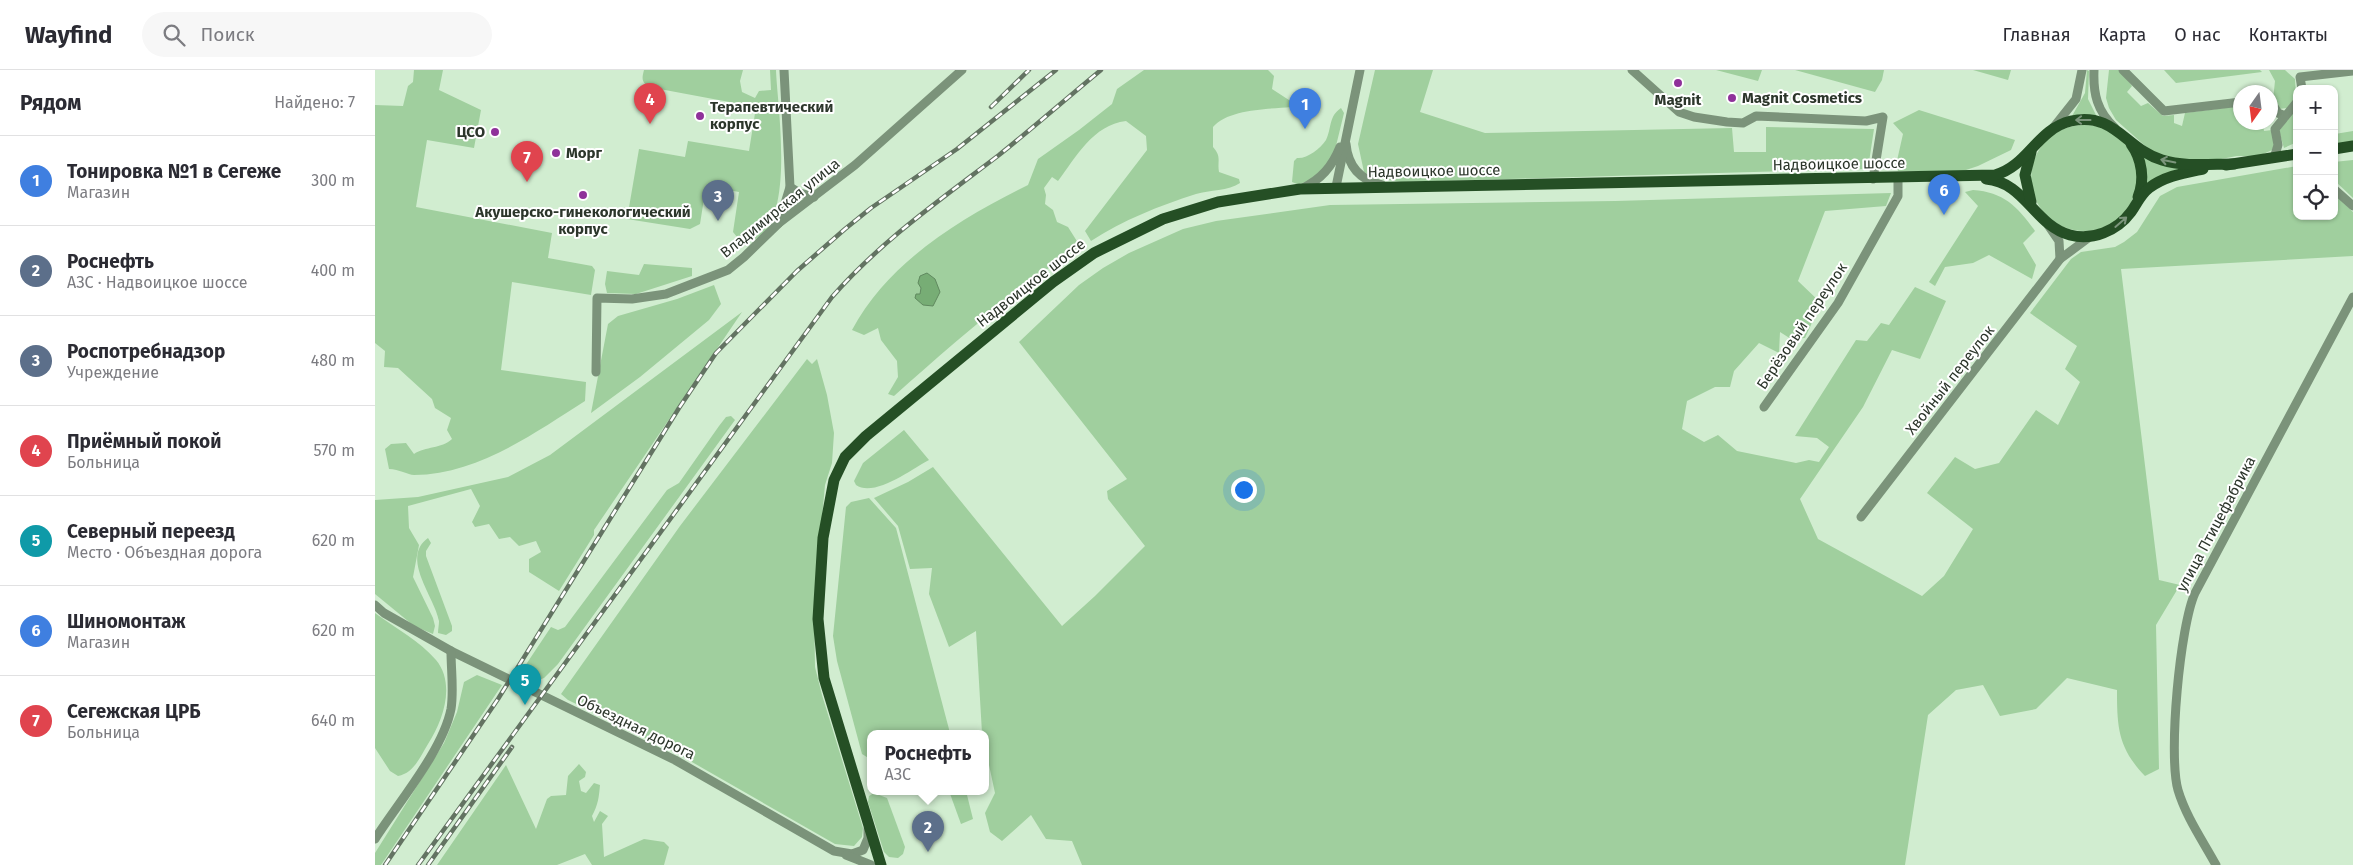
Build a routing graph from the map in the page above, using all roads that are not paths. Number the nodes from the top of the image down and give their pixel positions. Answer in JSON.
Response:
{"nodes":[{"id":1,"x":784,"y":70,"type":"edge"},
{"id":2,"x":962,"y":70,"type":"edge"},
{"id":3,"x":1360,"y":70,"type":"edge"},
{"id":4,"x":1632,"y":70,"type":"edge"},
{"id":5,"x":2082,"y":70,"type":"edge"},
{"id":6,"x":2094,"y":70,"type":"edge"},
{"id":7,"x":2123,"y":70,"type":"edge"},
{"id":8,"x":2353,"y":70,"type":"edge"},
{"id":9,"x":2302,"y":85,"type":"edge"},
{"id":10,"x":2233,"y":103,"type":"edge"},
{"id":11,"x":2293,"y":107,"type":"edge"},
{"id":12,"x":2278,"y":113,"type":"edge"},
{"id":13,"x":2285,"y":116,"type":"junction"},
{"id":14,"x":2053,"y":128,"type":"junction"},
{"id":15,"x":1346,"y":133,"type":"junction"},
{"id":16,"x":2125,"y":137,"type":"junction"},
{"id":17,"x":2037,"y":143,"type":"junction"},
{"id":18,"x":2353,"y":146,"type":"edge"},
{"id":19,"x":2338,"y":148,"type":"edge"},
{"id":20,"x":2293,"y":155,"type":"edge"},
{"id":21,"x":2274,"y":158,"type":"junction"},
{"id":22,"x":2234,"y":164,"type":"junction"},
{"id":23,"x":1959,"y":177,"type":"junction"},
{"id":24,"x":1898,"y":178,"type":"junction"},
{"id":25,"x":1873,"y":179,"type":"junction"},
{"id":26,"x":790,"y":186,"type":"junction"},
{"id":27,"x":1336,"y":187,"type":"junction"},
{"id":28,"x":1397,"y":187,"type":"junction"},
{"id":29,"x":1300,"y":189,"type":"junction"},
{"id":30,"x":2338,"y":193,"type":"edge"},
{"id":31,"x":814,"y":197,"type":"junction"},
{"id":32,"x":2136,"y":203,"type":"junction"},
{"id":33,"x":2353,"y":206,"type":"edge"},
{"id":34,"x":2033,"y":208,"type":"junction"},
{"id":35,"x":779,"y":223,"type":"junction"},
{"id":36,"x":2048,"y":224,"type":"junction"},
{"id":37,"x":2092,"y":236,"type":"junction"},
{"id":38,"x":2060,"y":259,"type":"junction"},
{"id":39,"x":2353,"y":297,"type":"edge"},
{"id":40,"x":596,"y":372,"type":"dead end"},
{"id":41,"x":1763,"y":407,"type":"dead end"},
{"id":42,"x":1861,"y":518,"type":"dead end"},
{"id":43,"x":375,"y":605,"type":"edge"},
{"id":44,"x":451,"y":651,"type":"junction"},
{"id":45,"x":868,"y":824,"type":"junction"},
{"id":46,"x":375,"y":839,"type":"edge"},
{"id":47,"x":834,"y":851,"type":"junction"},
{"id":48,"x":871,"y":865,"type":"edge"},
{"id":49,"x":881,"y":865,"type":"edge"},
{"id":50,"x":2216,"y":865,"type":"edge"}],
"edges":[{"from":1,"to":26,"type":"street"},
{"from":2,"to":31,"type":"street","name":"Владимирская улица"},
{"from":3,"to":15,"type":"street"},
{"from":4,"to":25,"type":"street"},
{"from":5,"to":14,"type":"street"},
{"from":6,"to":16,"type":"street"},
{"from":7,"to":10,"type":"street"},
{"from":8,"to":9,"type":"street"},
{"from":11,"to":13,"type":"street"},
{"from":12,"to":13,"type":"street"},
{"from":13,"to":21,"type":"street"},
{"from":16,"to":14,"type":"main road","one_way":true},
{"from":14,"to":17,"type":"main road"},
{"from":15,"to":27,"type":"street"},
{"from":15,"to":28,"type":"street"},
{"from":15,"to":29,"type":"street"},
{"from":22,"to":16,"type":"main road","one_way":true},
{"from":16,"to":32,"type":"main road"},
{"from":17,"to":23,"type":"main road"},
{"from":17,"to":34,"type":"main road"},
{"from":18,"to":19,"type":"main road"},
{"from":20,"to":21,"type":"main road"},
{"from":21,"to":22,"type":"main road"},
{"from":22,"to":32,"type":"main road"},
{"from":23,"to":24,"type":"main road","name":"Надвоицкое шоссе"},
{"from":23,"to":34,"type":"main road"},
{"from":24,"to":25,"type":"main road","name":"Надвоицкое шоссе"},
{"from":24,"to":41,"type":"street","name":"Берёзовый переулок"},
{"from":25,"to":28,"type":"main road","name":"Надвоицкое шоссе"},
{"from":26,"to":31,"type":"street"},
{"from":26,"to":35,"type":"street"},
{"from":27,"to":28,"type":"main road","name":"Надвоицкое шоссе"},
{"from":27,"to":29,"type":"main road","name":"Надвоицкое шоссе"},
{"from":29,"to":45,"type":"main road","name":"Надвоицкое шоссе"},
{"from":30,"to":33,"type":"street"},
{"from":31,"to":35,"type":"street","name":"Владимирская улица"},
{"from":37,"to":32,"type":"main road","one_way":true},
{"from":34,"to":36,"type":"main road"},
{"from":35,"to":40,"type":"street","name":"Владимирская улица"},
{"from":36,"to":37,"type":"main road"},
{"from":36,"to":38,"type":"street"},
{"from":37,"to":38,"type":"street","name":"Хвойный переулок"},
{"from":38,"to":42,"type":"street","name":"Хвойный переулок"},
{"from":39,"to":50,"type":"street","name":"улица Птицефабрика"},
{"from":43,"to":44,"type":"street","name":"Объездная дорога"},
{"from":44,"to":46,"type":"street"},
{"from":44,"to":47,"type":"street","name":"Объездная дорога"},
{"from":45,"to":47,"type":"street","name":"Объездная дорога"},
{"from":45,"to":49,"type":"main road","name":"Надвоицкое шоссе"},
{"from":47,"to":48,"type":"street"}]}
